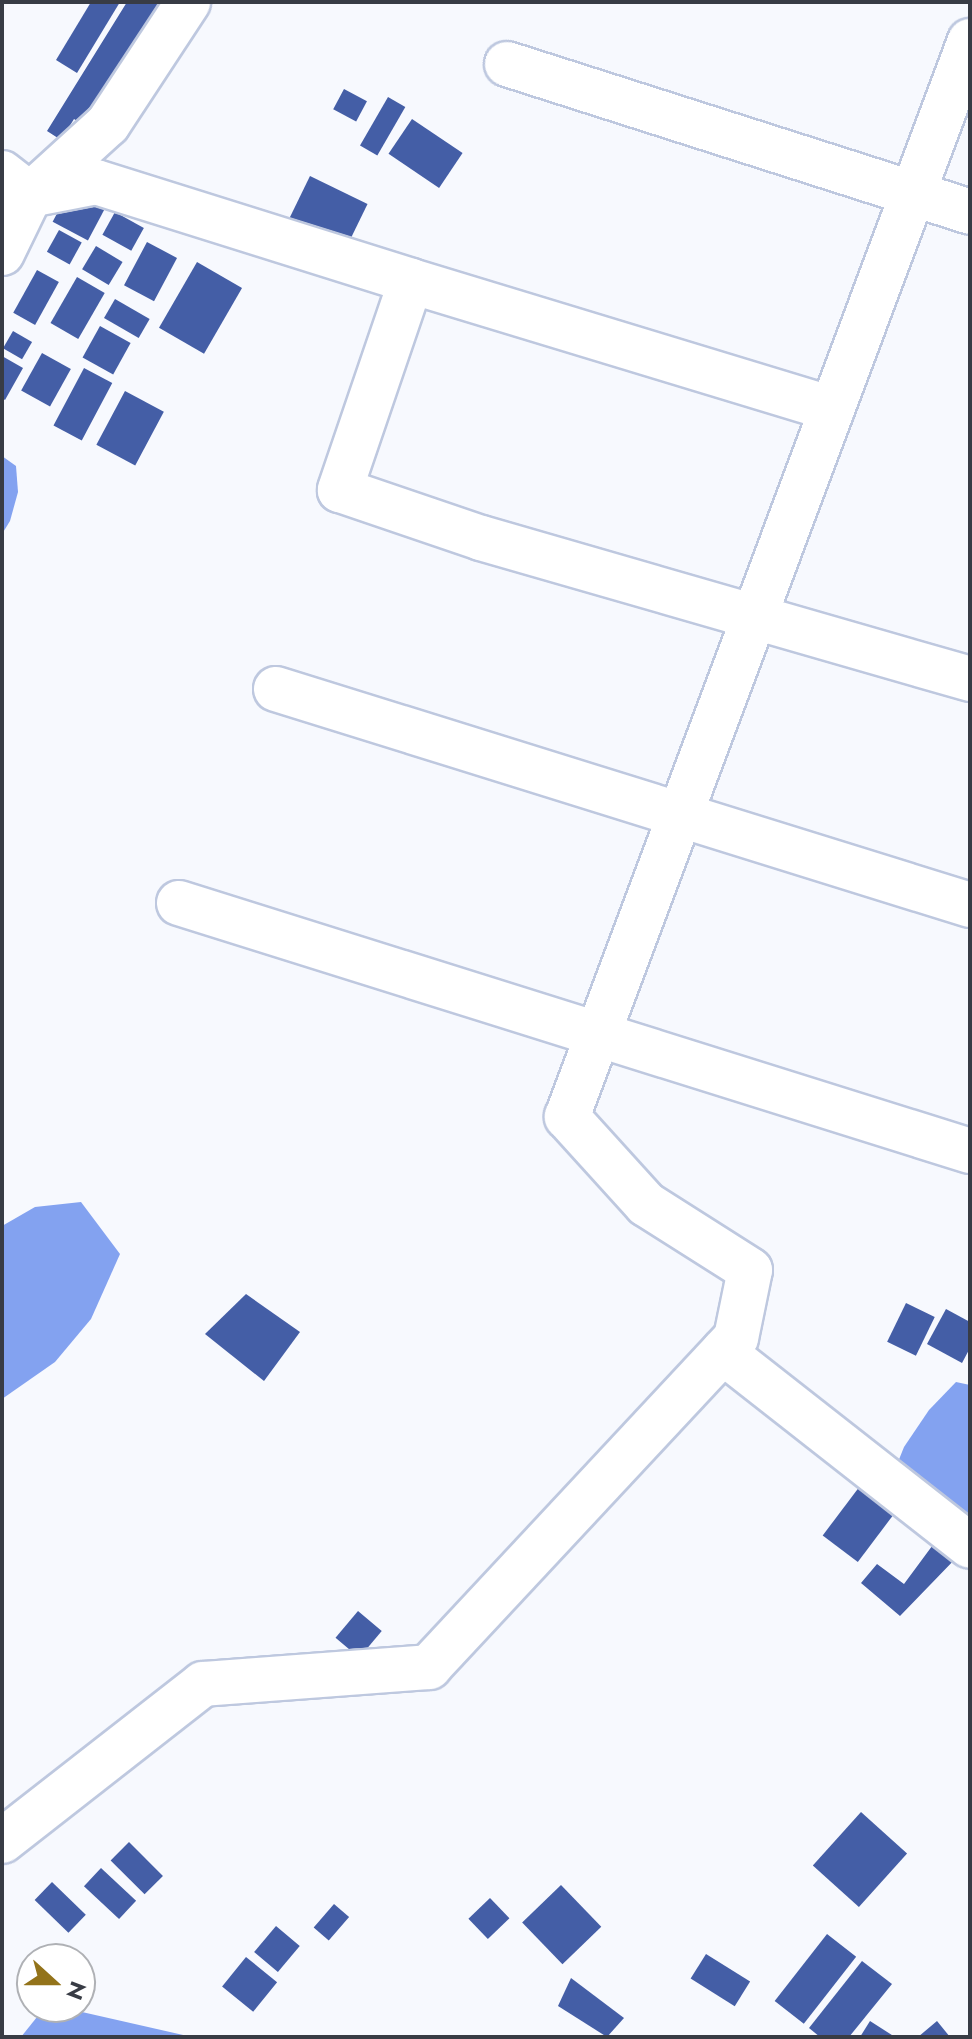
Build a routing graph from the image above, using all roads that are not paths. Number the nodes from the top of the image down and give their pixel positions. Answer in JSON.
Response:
{"nodes":[{"id":1,"x":188,"y":2,"type":"edge"},
{"id":2,"x":970,"y":41,"type":"edge"},
{"id":3,"x":507,"y":64,"type":"dead end"},
{"id":4,"x":16,"y":184,"type":"edge"},
{"id":5,"x":913,"y":193,"type":"junction"},
{"id":6,"x":970,"y":212,"type":"edge"},
{"id":7,"x":2,"y":253,"type":"edge"},
{"id":8,"x":411,"y":281,"type":"junction"},
{"id":9,"x":832,"y":409,"type":"junction"},
{"id":10,"x":755,"y":615,"type":"junction"},
{"id":11,"x":970,"y":679,"type":"edge"},
{"id":12,"x":276,"y":689,"type":"dead end"},
{"id":13,"x":680,"y":815,"type":"junction"},
{"id":14,"x":179,"y":903,"type":"dead end"},
{"id":15,"x":970,"y":905,"type":"edge"},
{"id":16,"x":598,"y":1035,"type":"junction"},
{"id":17,"x":970,"y":1151,"type":"edge"},
{"id":18,"x":723,"y":1352,"type":"junction"},
{"id":19,"x":970,"y":1546,"type":"edge"},
{"id":20,"x":2,"y":1841,"type":"edge"}],
"edges":[{"from":1,"to":4,"type":"street"},
{"from":2,"to":5,"type":"street"},
{"from":3,"to":5,"type":"street"},
{"from":4,"to":7,"type":"street"},
{"from":4,"to":8,"type":"street"},
{"from":5,"to":6,"type":"street"},
{"from":5,"to":9,"type":"street"},
{"from":8,"to":9,"type":"street"},
{"from":8,"to":10,"type":"street"},
{"from":9,"to":10,"type":"street"},
{"from":10,"to":11,"type":"street"},
{"from":10,"to":13,"type":"street"},
{"from":12,"to":13,"type":"street"},
{"from":13,"to":15,"type":"street"},
{"from":13,"to":16,"type":"street"},
{"from":14,"to":16,"type":"street"},
{"from":16,"to":17,"type":"street"},
{"from":16,"to":18,"type":"street"},
{"from":18,"to":19,"type":"street"},
{"from":18,"to":20,"type":"street"}]}
